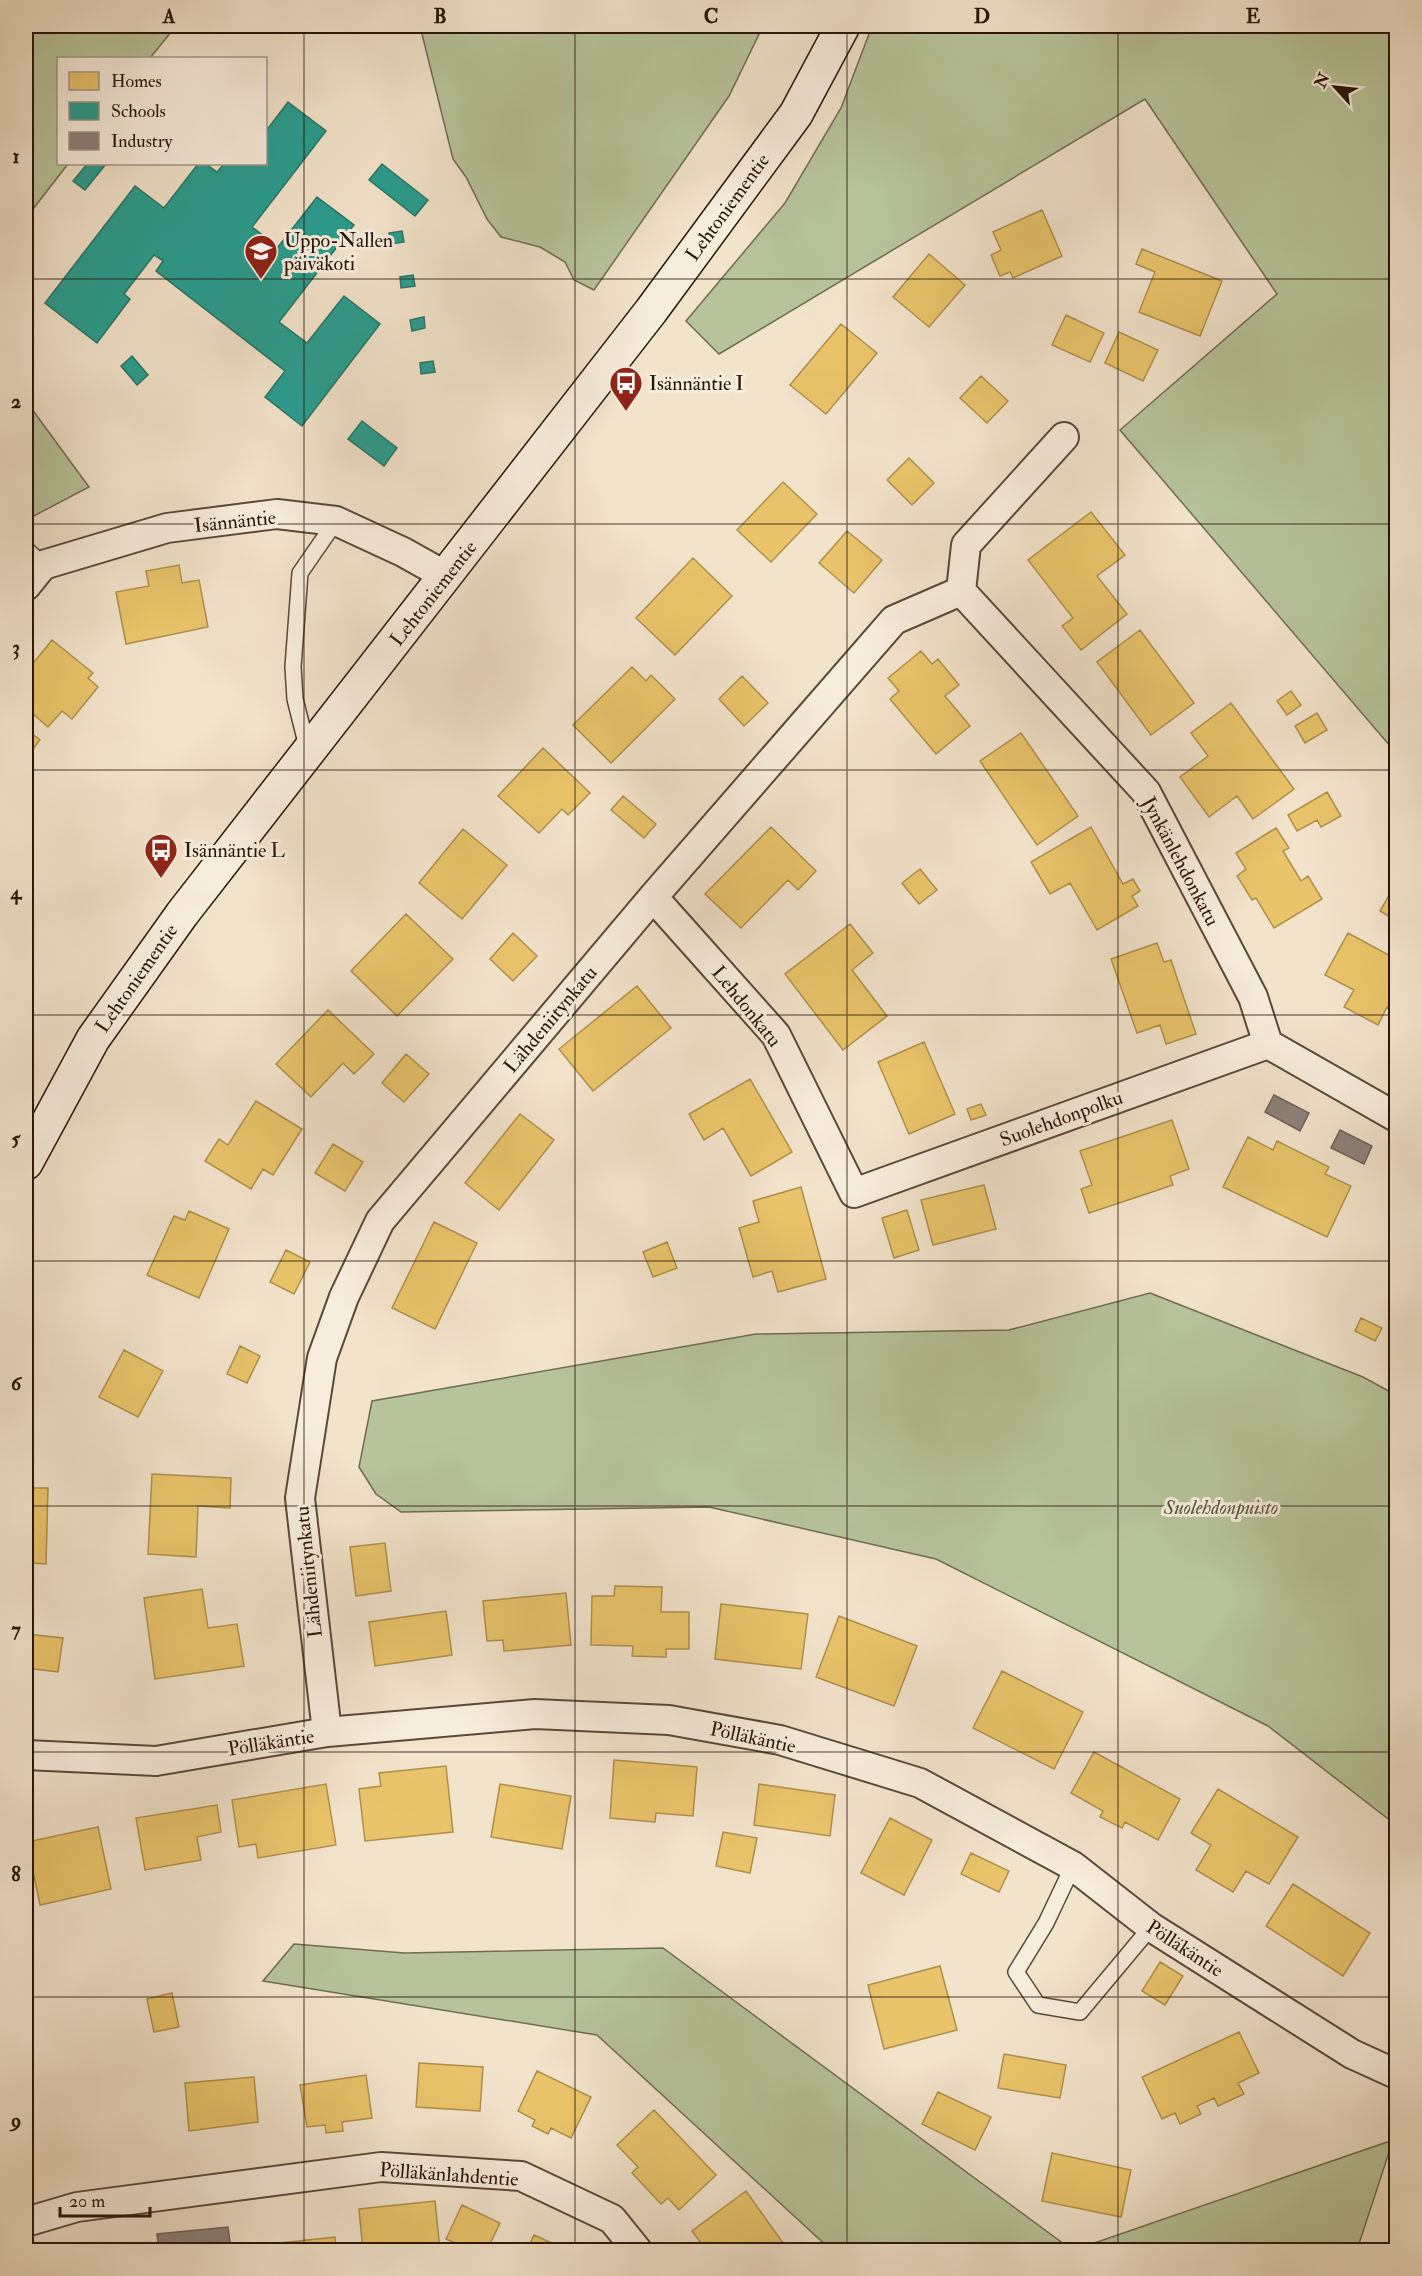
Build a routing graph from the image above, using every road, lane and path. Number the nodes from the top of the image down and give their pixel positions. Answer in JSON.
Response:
{"nodes":[{"id":1,"x":843,"y":26,"type":"edge"},
{"id":2,"x":1064,"y":437,"type":"dead end"},
{"id":3,"x":336,"y":521,"type":"junction"},
{"id":4,"x":31,"y":567,"type":"edge"},
{"id":5,"x":446,"y":576,"type":"junction"},
{"id":6,"x":961,"y":591,"type":"junction"},
{"id":7,"x":308,"y":752,"type":"junction"},
{"id":8,"x":653,"y":897,"type":"junction"},
{"id":9,"x":1268,"y":1044,"type":"junction"},
{"id":10,"x":1396,"y":1117,"type":"edge"},
{"id":11,"x":26,"y":1163,"type":"edge"},
{"id":12,"x":854,"y":1193,"type":"joint"},
{"id":13,"x":327,"y":1732,"type":"junction"},
{"id":14,"x":26,"y":1755,"type":"edge"},
{"id":15,"x":1073,"y":1866,"type":"junction"},
{"id":16,"x":1151,"y":1927,"type":"junction"},
{"id":17,"x":1396,"y":2074,"type":"edge"},
{"id":18,"x":26,"y":2222,"type":"edge"},
{"id":19,"x":638,"y":2250,"type":"edge"}],
"edges":[{"from":1,"to":5,"type":"main road","name":"Lehtoniementie"},
{"from":2,"to":6,"type":"street"},
{"from":3,"to":4,"type":"street","name":"Isännäntie"},
{"from":3,"to":5,"type":"street","name":"Isännäntie"},
{"from":3,"to":7,"type":"lane"},
{"from":5,"to":7,"type":"main road","name":"Lehtoniementie"},
{"from":6,"to":8,"type":"street","name":"Lähdeniitynkatu"},
{"from":6,"to":9,"type":"street","name":"Jynkänlehdonkatu"},
{"from":7,"to":11,"type":"main road","name":"Lehtoniementie"},
{"from":8,"to":12,"type":"street","name":"Lehdonkatu"},
{"from":8,"to":13,"type":"street","name":"Lähdeniitynkatu"},
{"from":9,"to":10,"type":"street"},
{"from":9,"to":12,"type":"street","name":"Suolehdonpolku"},
{"from":13,"to":14,"type":"street","name":"Pölläkäntie"},
{"from":13,"to":15,"type":"street","name":"Pölläkäntie"},
{"from":15,"to":16,"type":"street","name":"Pölläkäntie"},
{"from":15,"to":16,"type":"lane"},
{"from":16,"to":17,"type":"street","name":"Pölläkäntie"},
{"from":18,"to":19,"type":"street","name":"Pölläkänlahdentie"}]}
